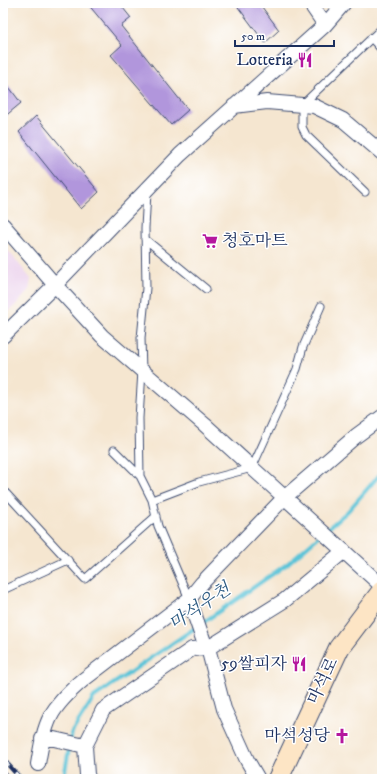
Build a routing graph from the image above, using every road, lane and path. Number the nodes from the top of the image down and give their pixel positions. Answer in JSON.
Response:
{"nodes":[{"id":1,"x":310,"y":3,"type":"edge"},
{"id":2,"x":344,"y":3,"type":"edge"},
{"id":3,"x":325,"y":25,"type":"junction"},
{"id":4,"x":382,"y":28,"type":"edge"},
{"id":5,"x":371,"y":38,"type":"junction"},
{"id":6,"x":382,"y":50,"type":"edge"},
{"id":7,"x":302,"y":105,"type":"junction"},
{"id":8,"x":234,"y":106,"type":"junction"},
{"id":9,"x":382,"y":153,"type":"edge"},
{"id":10,"x":148,"y":188,"type":"junction"},
{"id":11,"x":365,"y":192,"type":"dead end"},
{"id":12,"x":3,"y":225,"type":"edge"},
{"id":13,"x":145,"y":239,"type":"junction"},
{"id":14,"x":54,"y":285,"type":"junction"},
{"id":15,"x":206,"y":288,"type":"dead end"},
{"id":16,"x":321,"y":306,"type":"dead end"},
{"id":17,"x":3,"y":336,"type":"edge"},
{"id":18,"x":142,"y":371,"type":"junction"},
{"id":19,"x":382,"y":416,"type":"edge"},
{"id":20,"x":114,"y":450,"type":"dead end"},
{"id":21,"x":252,"y":468,"type":"junction"},
{"id":22,"x":140,"y":476,"type":"junction"},
{"id":23,"x":3,"y":490,"type":"edge"},
{"id":24,"x":284,"y":498,"type":"junction"},
{"id":25,"x":152,"y":500,"type":"junction"},
{"id":26,"x":156,"y":516,"type":"junction"},
{"id":27,"x":344,"y":551,"type":"junction"},
{"id":28,"x":68,"y":560,"type":"junction"},
{"id":29,"x":382,"y":586,"type":"edge"},
{"id":30,"x":3,"y":590,"type":"edge"},
{"id":31,"x":382,"y":591,"type":"edge"},
{"id":32,"x":191,"y":605,"type":"junction"},
{"id":33,"x":206,"y":645,"type":"junction"},
{"id":34,"x":48,"y":739,"type":"junction"},
{"id":35,"x":82,"y":745,"type":"junction"},
{"id":36,"x":38,"y":764,"type":"dead end"},
{"id":37,"x":89,"y":779,"type":"edge"},
{"id":38,"x":258,"y":779,"type":"edge"},
{"id":39,"x":278,"y":779,"type":"edge"}],
"edges":[{"from":1,"to":3,"type":"street"},
{"from":2,"to":3,"type":"street"},
{"from":3,"to":8,"type":"street"},
{"from":4,"to":5,"type":"lane"},
{"from":5,"to":6,"type":"lane"},
{"from":5,"to":7,"type":"lane"},
{"from":7,"to":8,"type":"street"},
{"from":7,"to":9,"type":"street"},
{"from":7,"to":11,"type":"lane"},
{"from":8,"to":10,"type":"street"},
{"from":10,"to":13,"type":"lane"},
{"from":10,"to":14,"type":"street"},
{"from":12,"to":14,"type":"street"},
{"from":13,"to":15,"type":"lane"},
{"from":13,"to":18,"type":"lane"},
{"from":14,"to":17,"type":"street"},
{"from":14,"to":18,"type":"street"},
{"from":16,"to":21,"type":"lane"},
{"from":18,"to":21,"type":"street"},
{"from":18,"to":22,"type":"lane"},
{"from":19,"to":24,"type":"street"},
{"from":20,"to":22,"type":"lane"},
{"from":21,"to":24,"type":"street"},
{"from":21,"to":25,"type":"lane"},
{"from":22,"to":25,"type":"lane"},
{"from":23,"to":28,"type":"lane"},
{"from":24,"to":27,"type":"street"},
{"from":24,"to":32,"type":"street"},
{"from":25,"to":26,"type":"lane"},
{"from":26,"to":28,"type":"lane"},
{"from":26,"to":32,"type":"lane"},
{"from":27,"to":29,"type":"street"},
{"from":27,"to":33,"type":"street"},
{"from":28,"to":30,"type":"lane"},
{"from":31,"to":39,"type":"main road","name":"마석로"},
{"from":32,"to":33,"type":"street"},
{"from":32,"to":34,"type":"street"},
{"from":33,"to":35,"type":"street"},
{"from":33,"to":38,"type":"street"},
{"from":34,"to":35,"type":"street"},
{"from":34,"to":36,"type":"street"},
{"from":35,"to":37,"type":"street"}]}
